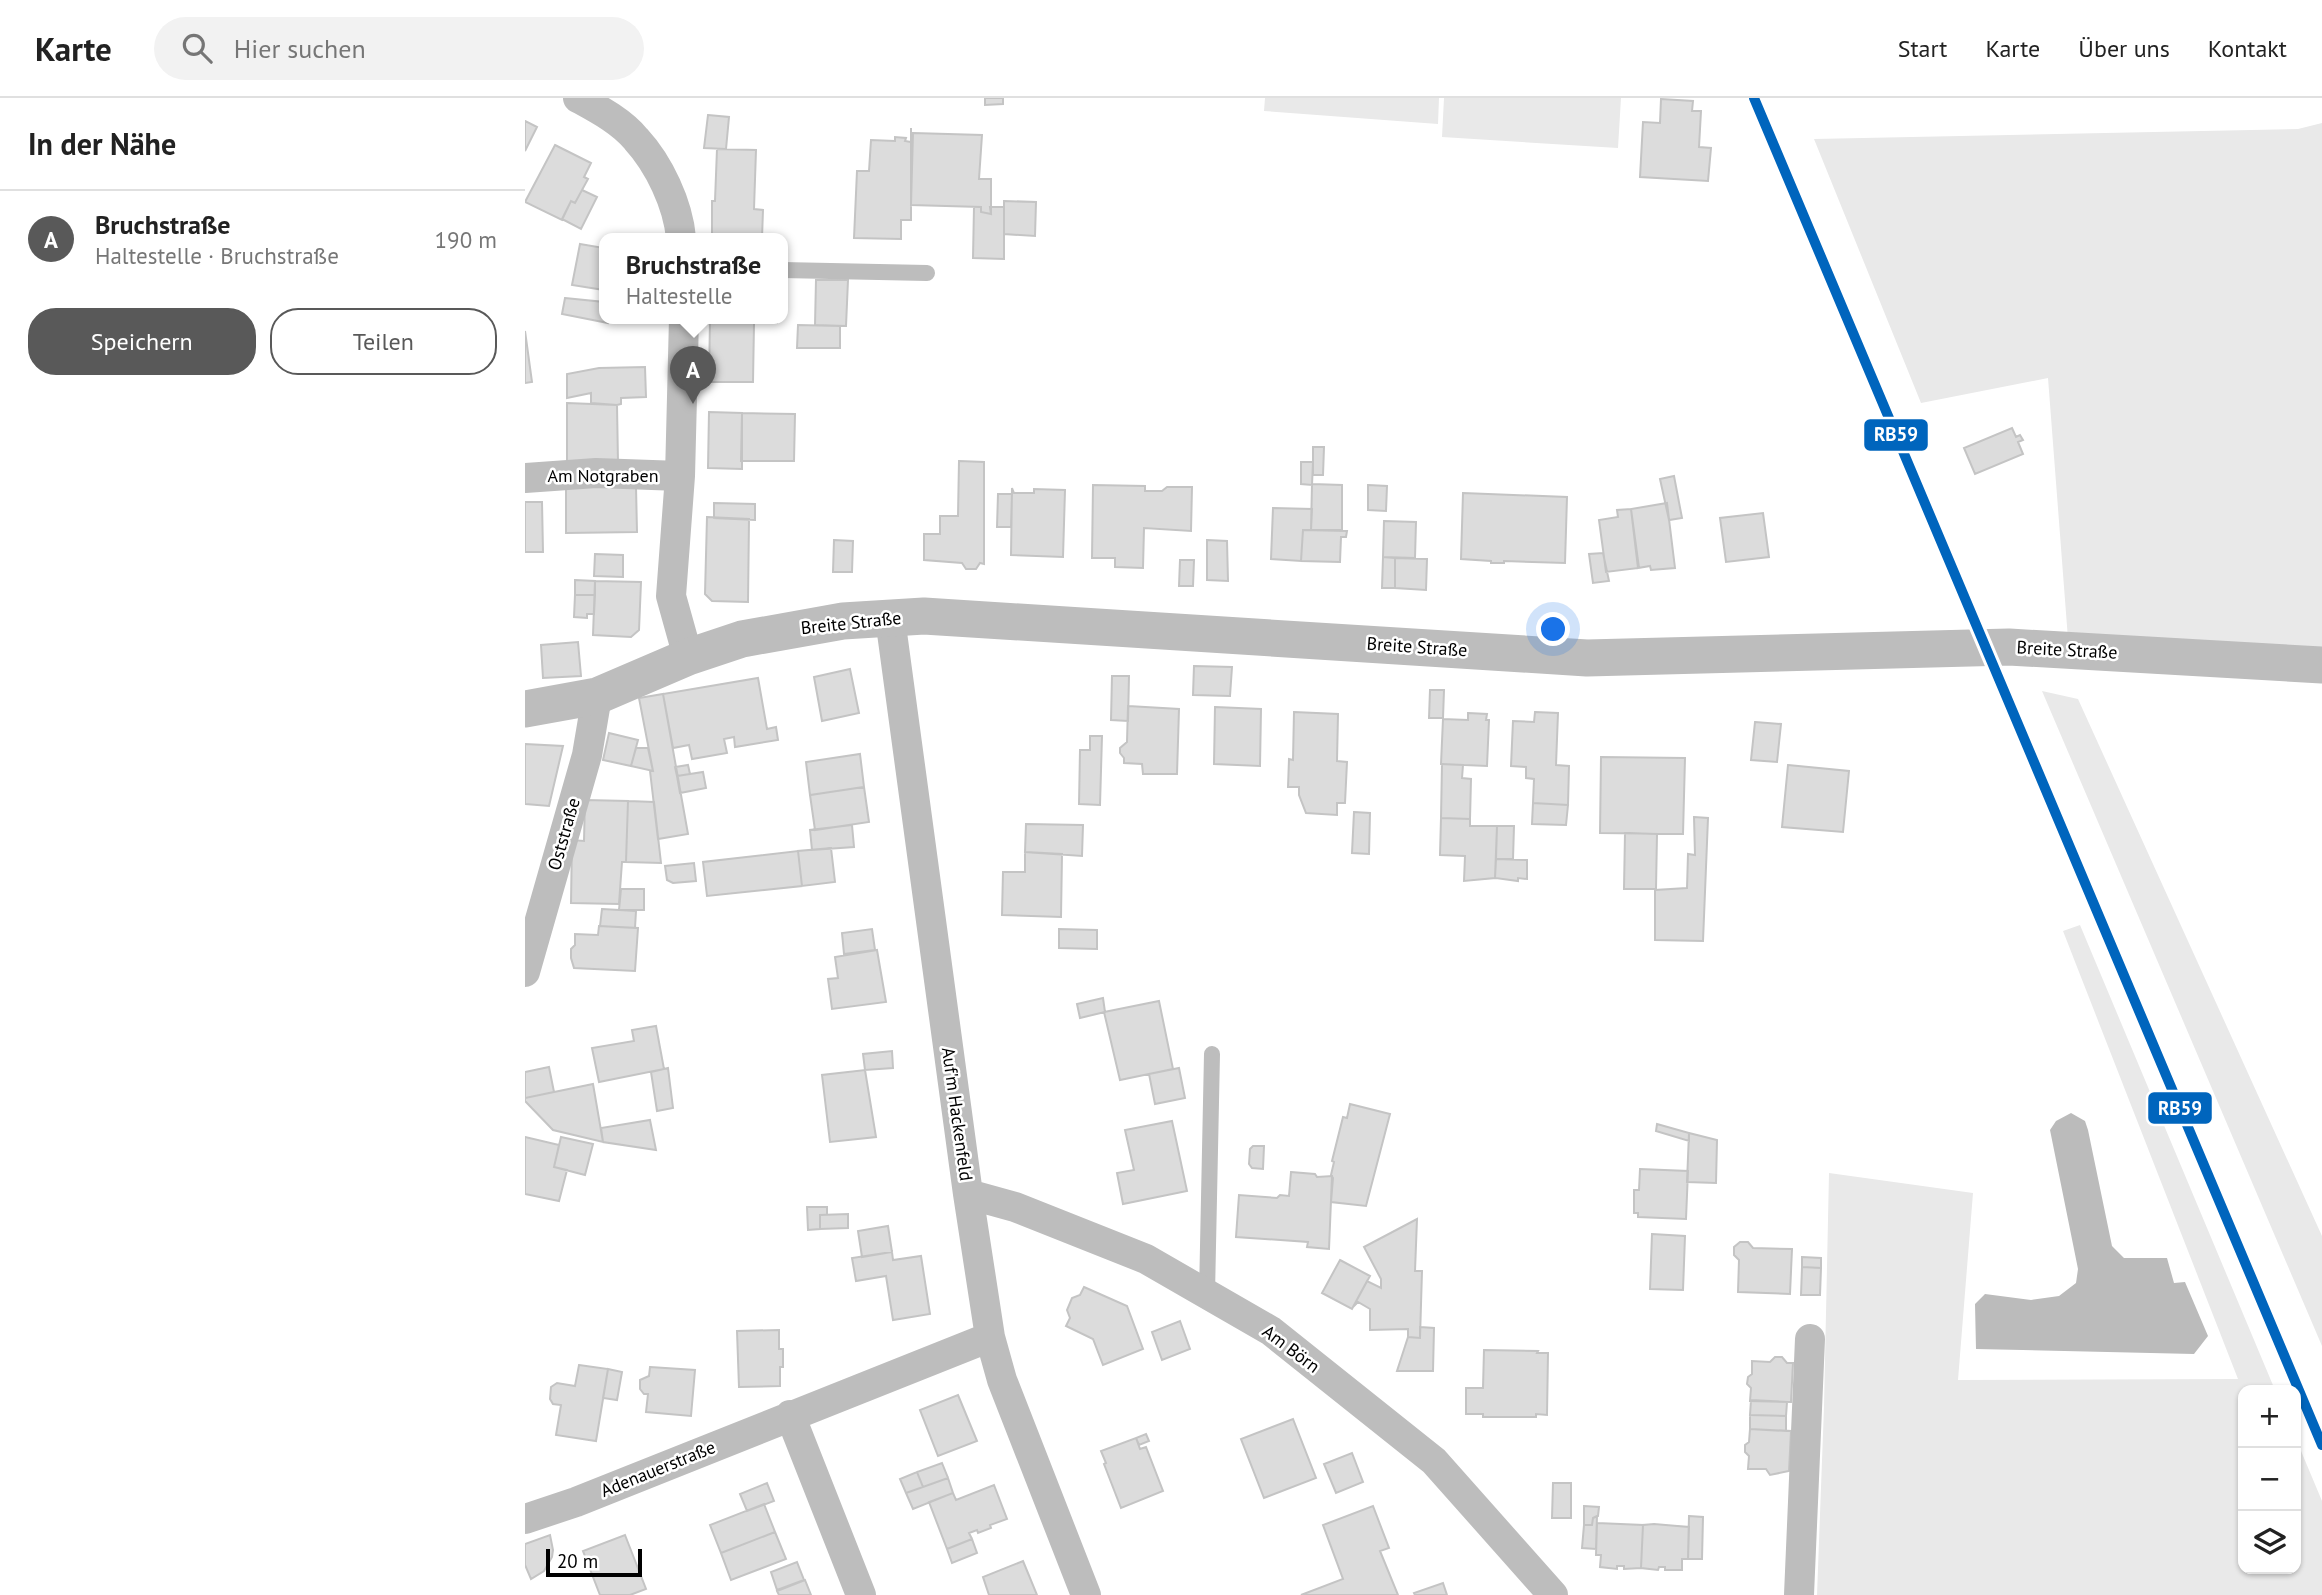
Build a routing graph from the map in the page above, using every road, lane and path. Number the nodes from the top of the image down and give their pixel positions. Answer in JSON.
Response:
{"nodes":[{"id":1,"x":578,"y":98,"type":"edge"},
{"id":2,"x":680,"y":233,"type":"edge"},
{"id":3,"x":788,"y":271,"type":"edge"},
{"id":4,"x":927,"y":273,"type":"dead end"},
{"id":5,"x":684,"y":324,"type":"edge"},
{"id":6,"x":680,"y":476,"type":"junction"},
{"id":7,"x":525,"y":478,"type":"edge"},
{"id":8,"x":890,"y":618,"type":"junction"},
{"id":9,"x":688,"y":657,"type":"junction"},
{"id":10,"x":2322,"y":665,"type":"edge"},
{"id":11,"x":597,"y":696,"type":"junction"},
{"id":12,"x":525,"y":709,"type":"edge"},
{"id":13,"x":525,"y":972,"type":"edge"},
{"id":14,"x":1212,"y":1054,"type":"dead end"},
{"id":15,"x":968,"y":1194,"type":"junction"},
{"id":16,"x":1207,"y":1294,"type":"junction"},
{"id":17,"x":990,"y":1337,"type":"junction"},
{"id":18,"x":1810,"y":1339,"type":"dead end"},
{"id":19,"x":790,"y":1415,"type":"junction"},
{"id":20,"x":525,"y":1519,"type":"edge"},
{"id":21,"x":861,"y":1595,"type":"edge"},
{"id":22,"x":1086,"y":1595,"type":"edge"},
{"id":23,"x":1553,"y":1595,"type":"edge"},
{"id":24,"x":1800,"y":1595,"type":"edge"}],
"edges":[{"from":1,"to":2,"type":"street"},
{"from":3,"to":4,"type":"lane"},
{"from":5,"to":6,"type":"street"},
{"from":6,"to":7,"type":"street","name":"Am Notgraben"},
{"from":6,"to":9,"type":"street"},
{"from":8,"to":9,"type":"street","name":"Breite Straße"},
{"from":8,"to":10,"type":"street","name":"Breite Straße"},
{"from":8,"to":15,"type":"street","name":"Auf'm Hackenfeld"},
{"from":9,"to":11,"type":"street","name":"Breite Straße"},
{"from":11,"to":12,"type":"street","name":"Breite Straße"},
{"from":11,"to":13,"type":"street","name":"Oststraße"},
{"from":14,"to":16,"type":"lane"},
{"from":15,"to":16,"type":"street","name":"Am Börn"},
{"from":15,"to":17,"type":"street","name":"Auf'm Hackenfeld"},
{"from":16,"to":23,"type":"street","name":"Am Börn"},
{"from":17,"to":19,"type":"street","name":"Adenauerstraße"},
{"from":17,"to":22,"type":"street","name":"Auf'm Hackenfeld"},
{"from":18,"to":24,"type":"street"},
{"from":19,"to":20,"type":"street","name":"Adenauerstraße"},
{"from":19,"to":21,"type":"street"}]}
